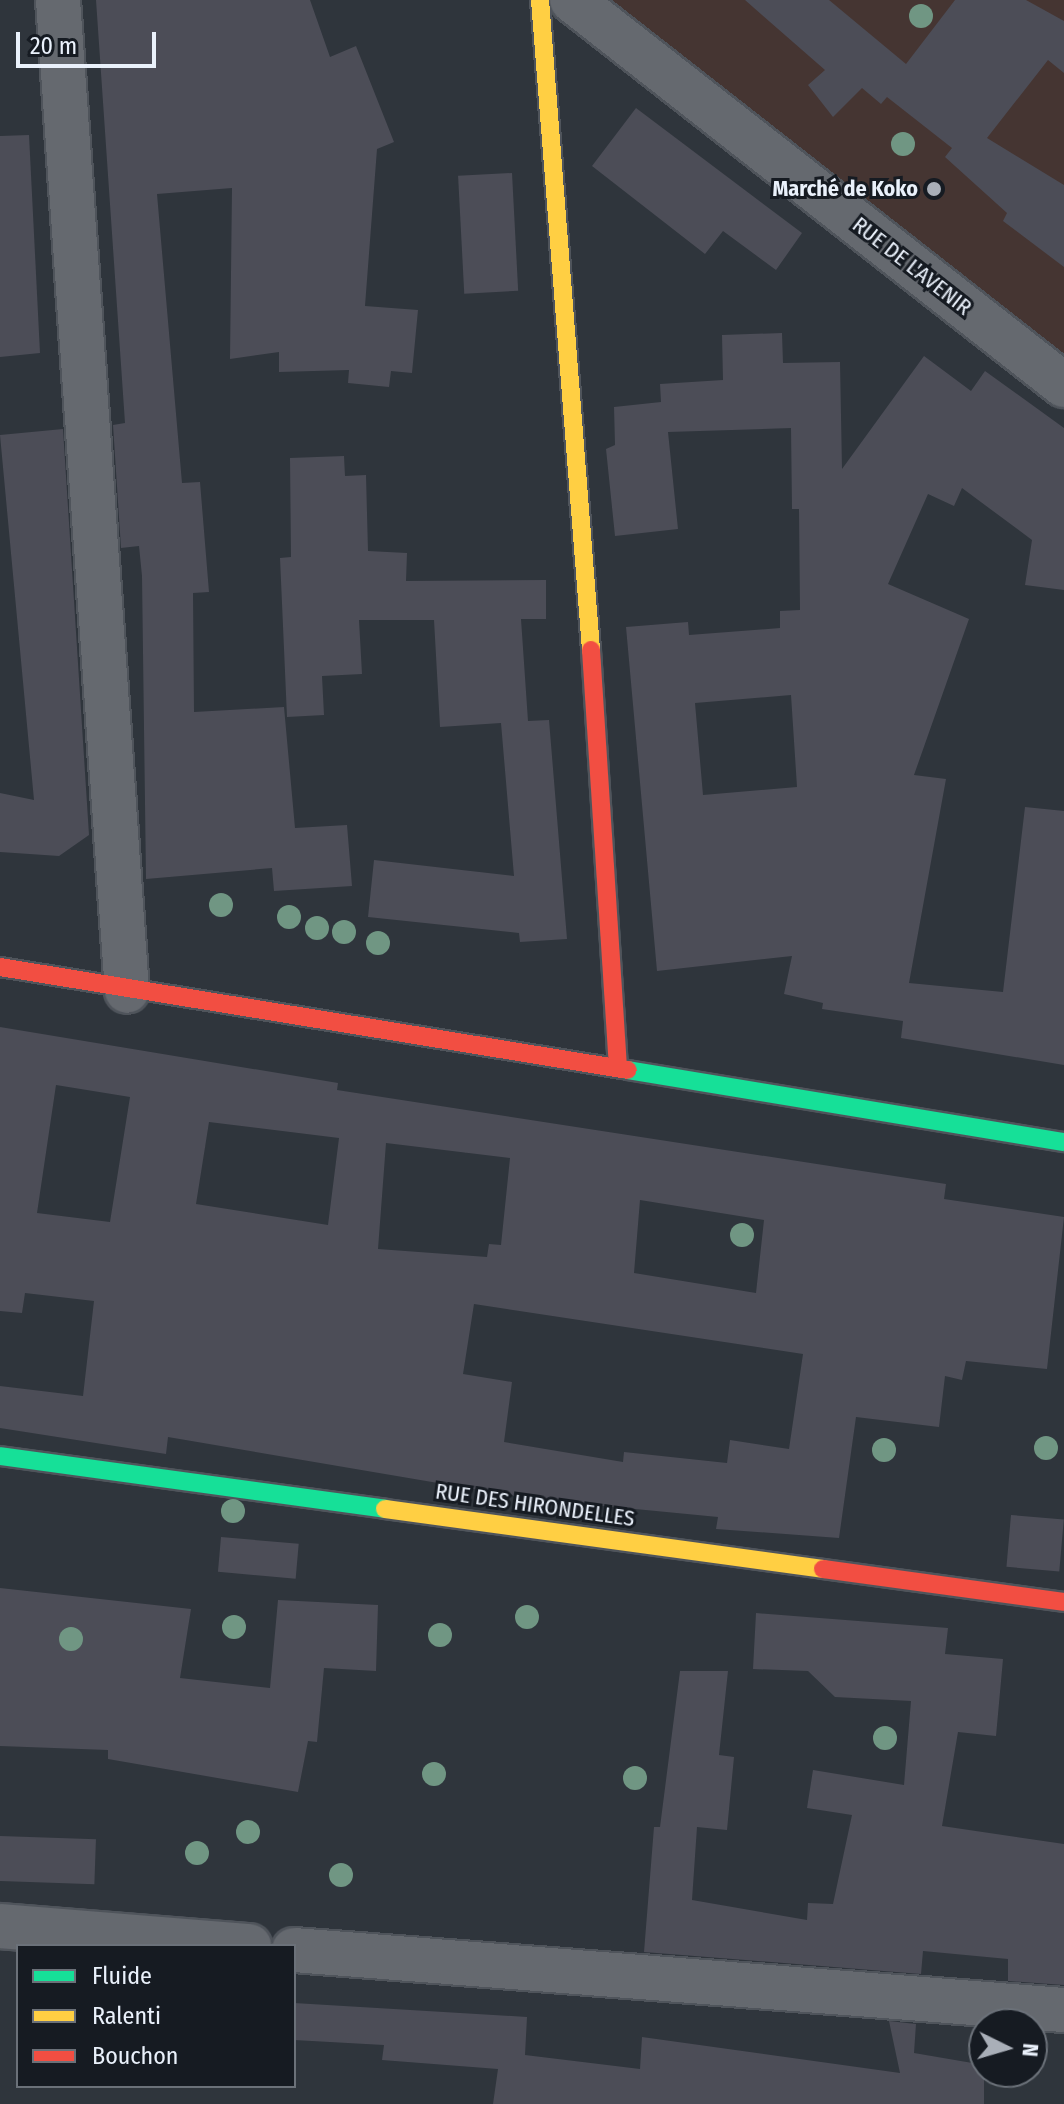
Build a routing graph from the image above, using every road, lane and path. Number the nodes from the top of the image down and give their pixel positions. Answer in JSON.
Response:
{"nodes":[{"id":1,"x":58,"y":0,"type":"edge"},
{"id":2,"x":540,"y":0,"type":"edge"},
{"id":3,"x":572,"y":0,"type":"edge"},
{"id":4,"x":1064,"y":385,"type":"edge"},
{"id":5,"x":0,"y":967,"type":"edge"},
{"id":6,"x":127,"y":991,"type":"junction"},
{"id":7,"x":618,"y":1065,"type":"junction"},
{"id":8,"x":1064,"y":1142,"type":"edge"},
{"id":9,"x":0,"y":1456,"type":"edge"},
{"id":10,"x":1064,"y":1602,"type":"edge"},
{"id":11,"x":0,"y":1926,"type":"edge"},
{"id":12,"x":224,"y":1944,"type":"edge"},
{"id":13,"x":296,"y":1950,"type":"edge"},
{"id":14,"x":1064,"y":2010,"type":"edge"}],
"edges":[{"from":1,"to":6,"type":"street"},
{"from":2,"to":7,"type":"street"},
{"from":3,"to":4,"type":"street","name":"RUE DE L'AVENIR"},
{"from":5,"to":6,"type":"street"},
{"from":6,"to":7,"type":"street"},
{"from":7,"to":8,"type":"street"},
{"from":9,"to":10,"type":"street","name":"RUE DES HIRONDELLES"},
{"from":11,"to":12,"type":"street"},
{"from":13,"to":14,"type":"street"}]}
